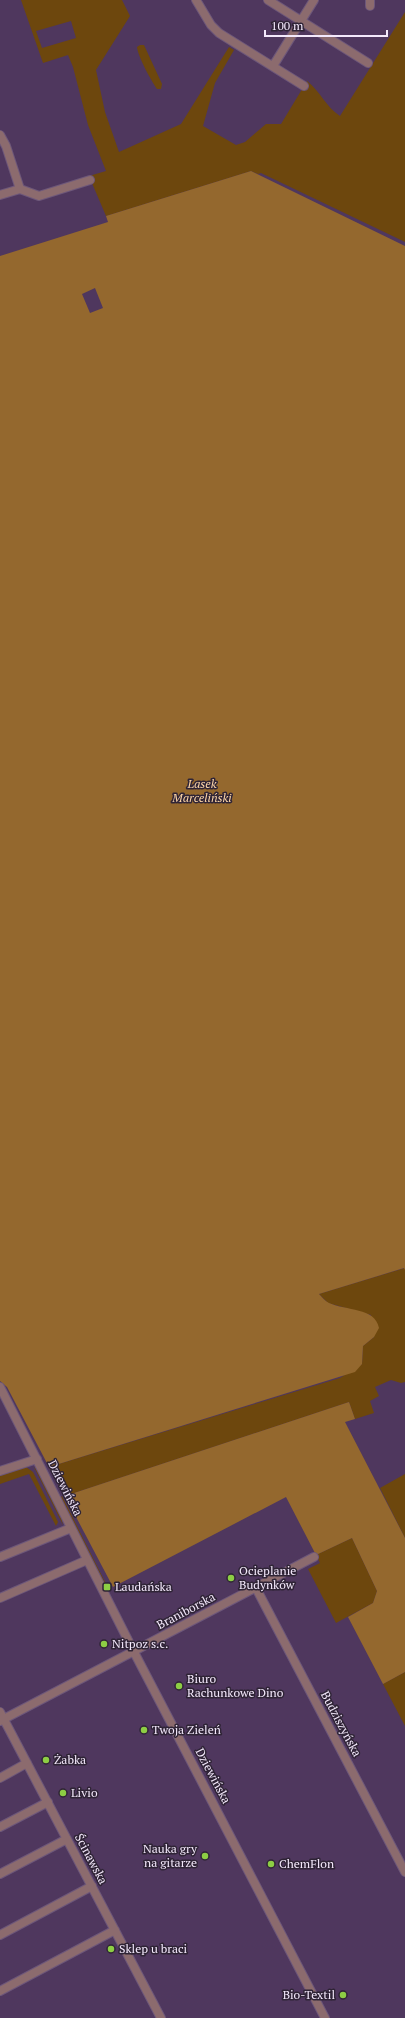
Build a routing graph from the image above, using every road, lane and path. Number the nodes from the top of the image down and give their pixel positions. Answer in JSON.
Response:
{"nodes":[{"id":1,"x":196,"y":0,"type":"edge"},
{"id":2,"x":268,"y":0,"type":"edge"},
{"id":3,"x":314,"y":0,"type":"edge"},
{"id":4,"x":301,"y":21,"type":"junction"},
{"id":5,"x":368,"y":63,"type":"dead end"},
{"id":6,"x":273,"y":66,"type":"junction"},
{"id":7,"x":304,"y":86,"type":"dead end"},
{"id":8,"x":0,"y":135,"type":"edge"},
{"id":9,"x":90,"y":180,"type":"dead end"},
{"id":10,"x":20,"y":189,"type":"junction"},
{"id":11,"x":0,"y":195,"type":"edge"},
{"id":12,"x":0,"y":1387,"type":"edge"},
{"id":13,"x":2,"y":1396,"type":"edge"},
{"id":14,"x":37,"y":1459,"type":"junction"},
{"id":15,"x":0,"y":1471,"type":"edge"},
{"id":16,"x":71,"y":1528,"type":"junction"},
{"id":17,"x":0,"y":1557,"type":"edge"},
{"id":18,"x":314,"y":1557,"type":"dead end"},
{"id":19,"x":88,"y":1560,"type":"junction"},
{"id":20,"x":256,"y":1588,"type":"junction"},
{"id":21,"x":0,"y":1598,"type":"edge"},
{"id":22,"x":134,"y":1652,"type":"junction"},
{"id":23,"x":1,"y":1718,"type":"edge"},
{"id":24,"x":27,"y":1763,"type":"junction"},
{"id":25,"x":0,"y":1778,"type":"edge"},
{"id":26,"x":48,"y":1802,"type":"junction"},
{"id":27,"x":0,"y":1827,"type":"edge"},
{"id":28,"x":67,"y":1839,"type":"junction"},
{"id":29,"x":405,"y":1872,"type":"edge"},
{"id":30,"x":0,"y":1874,"type":"edge"},
{"id":31,"x":92,"y":1886,"type":"junction"},
{"id":32,"x":115,"y":1930,"type":"junction"},
{"id":33,"x":0,"y":1935,"type":"edge"},
{"id":34,"x":0,"y":1991,"type":"edge"},
{"id":35,"x":161,"y":2018,"type":"edge"},
{"id":36,"x":325,"y":2018,"type":"edge"}],
"edges":[{"from":1,"to":6,"type":"street"},
{"from":2,"to":4,"type":"street"},
{"from":3,"to":4,"type":"street"},
{"from":4,"to":5,"type":"street"},
{"from":4,"to":6,"type":"street"},
{"from":6,"to":7,"type":"street"},
{"from":8,"to":10,"type":"street"},
{"from":9,"to":10,"type":"street"},
{"from":10,"to":11,"type":"street"},
{"from":12,"to":13,"type":"street","name":"Dziewińska"},
{"from":13,"to":14,"type":"street","name":"Dziewińska"},
{"from":14,"to":15,"type":"street"},
{"from":14,"to":16,"type":"street","name":"Dziewińska"},
{"from":16,"to":17,"type":"street"},
{"from":16,"to":19,"type":"street","name":"Dziewińska"},
{"from":18,"to":20,"type":"street","name":"Braniborska"},
{"from":19,"to":21,"type":"street"},
{"from":19,"to":22,"type":"street","name":"Dziewińska"},
{"from":20,"to":22,"type":"street","name":"Braniborska"},
{"from":20,"to":29,"type":"street","name":"Budziszyńska"},
{"from":22,"to":23,"type":"street","name":"Braniborska"},
{"from":22,"to":36,"type":"street","name":"Dziewińska"},
{"from":23,"to":24,"type":"street","name":"Ścinawska"},
{"from":24,"to":25,"type":"street"},
{"from":24,"to":26,"type":"street","name":"Ścinawska"},
{"from":26,"to":27,"type":"street"},
{"from":26,"to":28,"type":"street","name":"Ścinawska"},
{"from":28,"to":30,"type":"street"},
{"from":28,"to":31,"type":"street","name":"Ścinawska"},
{"from":31,"to":32,"type":"street","name":"Ścinawska"},
{"from":31,"to":33,"type":"street"},
{"from":32,"to":34,"type":"street"},
{"from":32,"to":35,"type":"street","name":"Ścinawska"}]}
